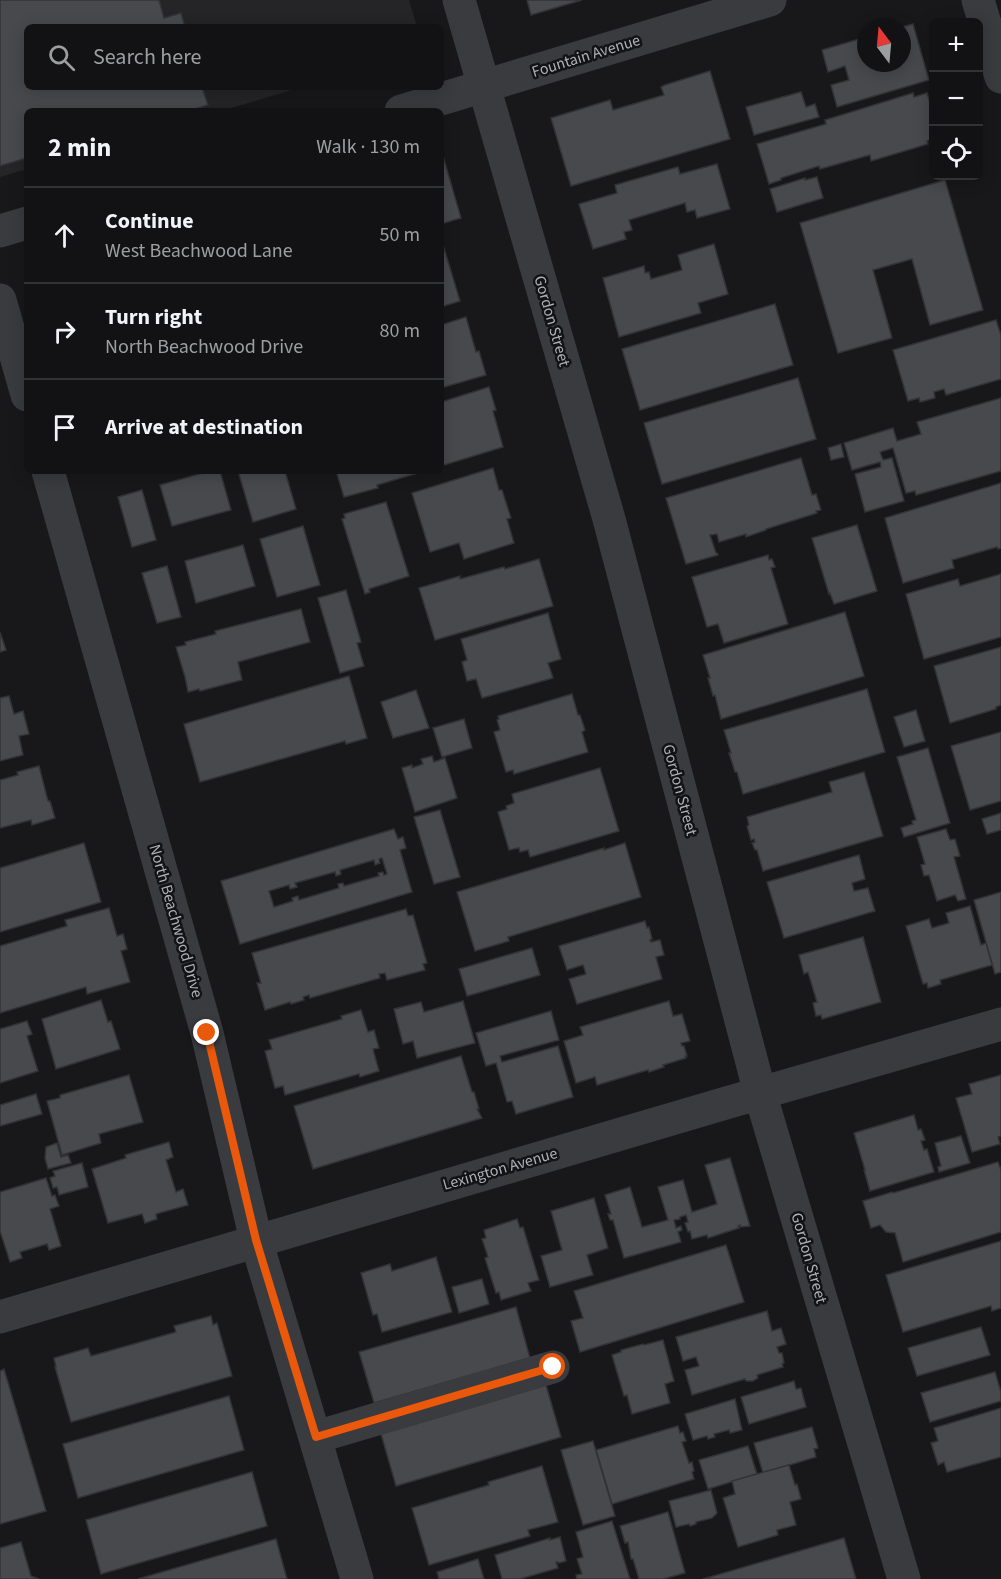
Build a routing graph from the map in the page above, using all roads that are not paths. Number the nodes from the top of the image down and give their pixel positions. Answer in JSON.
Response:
{"nodes":[{"id":1,"x":459,"y":0,"type":"edge"},
{"id":2,"x":770,"y":0,"type":"edge"},
{"id":3,"x":978,"y":0,"type":"edge"},
{"id":4,"x":1001,"y":77,"type":"edge"},
{"id":5,"x":485,"y":86,"type":"junction"},
{"id":6,"x":411,"y":108,"type":"edge"},
{"id":7,"x":24,"y":224,"type":"edge"},
{"id":8,"x":0,"y":231,"type":"edge"},
{"id":9,"x":0,"y":300,"type":"edge"},
{"id":10,"x":24,"y":384,"type":"edge"},
{"id":11,"x":49,"y":474,"type":"edge"},
{"id":12,"x":1001,"y":1024,"type":"edge"},
{"id":13,"x":760,"y":1093,"type":"junction"},
{"id":14,"x":256,"y":1240,"type":"junction"},
{"id":15,"x":0,"y":1317,"type":"edge"},
{"id":16,"x":553,"y":1367,"type":"dead end"},
{"id":17,"x":316,"y":1437,"type":"junction"},
{"id":18,"x":357,"y":1579,"type":"edge"},
{"id":19,"x":904,"y":1579,"type":"edge"}],
"edges":[{"from":1,"to":5,"type":"street","name":"Gordon Street"},
{"from":2,"to":5,"type":"street","name":"Fountain Avenue"},
{"from":3,"to":4,"type":"street"},
{"from":5,"to":6,"type":"street","name":"Fountain Avenue"},
{"from":5,"to":13,"type":"street","name":"Gordon Street"},
{"from":7,"to":8,"type":"street"},
{"from":9,"to":10,"type":"street"},
{"from":11,"to":14,"type":"street","name":"North Beachwood Drive"},
{"from":12,"to":13,"type":"street","name":"Lexington Avenue"},
{"from":13,"to":14,"type":"street","name":"Lexington Avenue"},
{"from":13,"to":19,"type":"street","name":"Gordon Street"},
{"from":14,"to":15,"type":"street","name":"Lexington Avenue"},
{"from":14,"to":17,"type":"street","name":"North Beachwood Drive"},
{"from":16,"to":17,"type":"street"},
{"from":17,"to":18,"type":"street","name":"North Beachwood Drive"}]}
